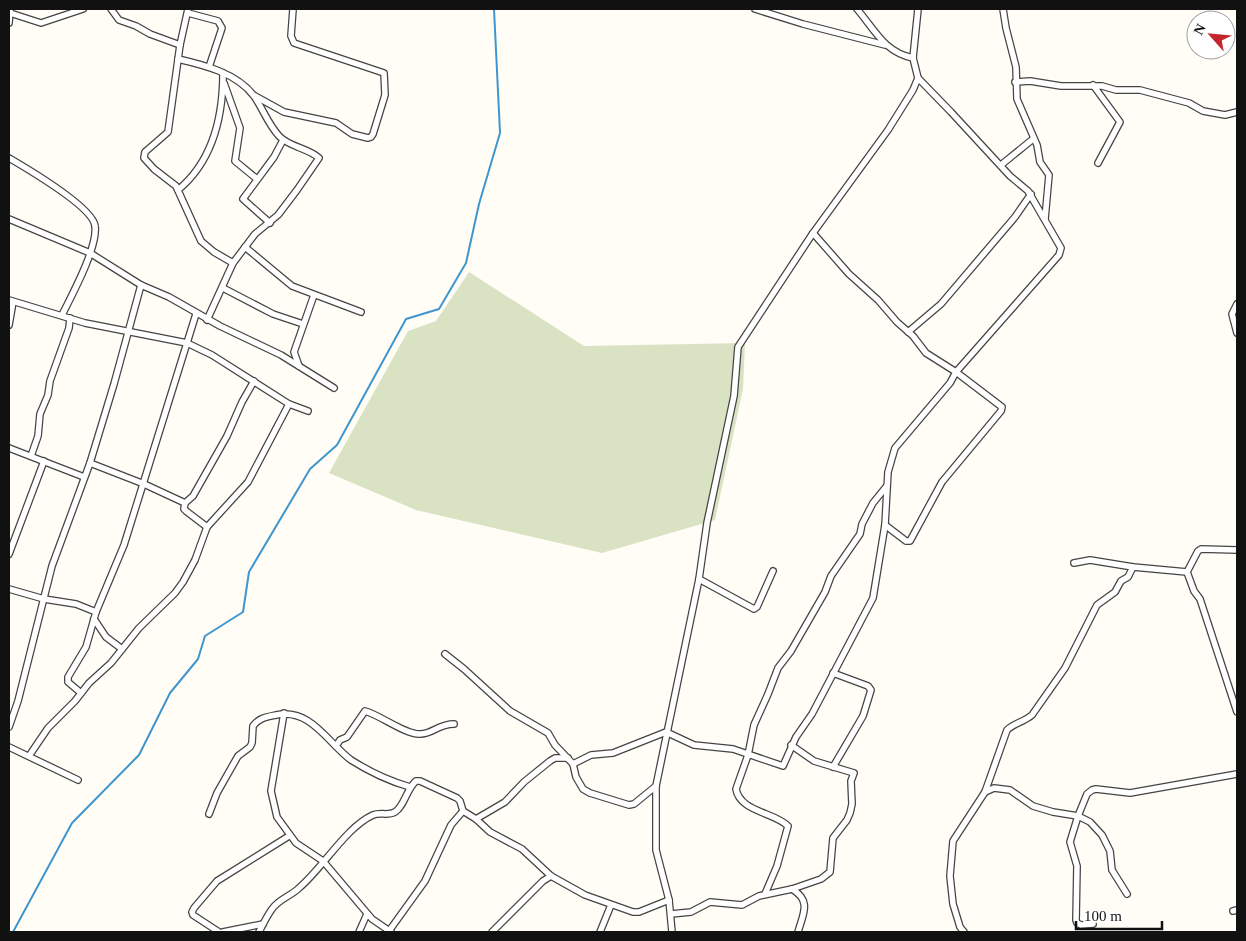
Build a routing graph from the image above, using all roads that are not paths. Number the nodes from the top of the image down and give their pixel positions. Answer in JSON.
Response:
{"nodes":[{"id":1,"x":83,"y":9,"type":"edge"},
{"id":2,"x":111,"y":9,"type":"edge"},
{"id":3,"x":293,"y":9,"type":"edge"},
{"id":4,"x":755,"y":9,"type":"edge"},
{"id":5,"x":857,"y":9,"type":"edge"},
{"id":6,"x":918,"y":9,"type":"edge"},
{"id":7,"x":1003,"y":9,"type":"edge"},
{"id":8,"x":10,"y":11,"type":"edge"},
{"id":9,"x":188,"y":11,"type":"edge"},
{"id":10,"x":9,"y":23,"type":"edge"},
{"id":11,"x":180,"y":45,"type":"junction"},
{"id":12,"x":885,"y":45,"type":"junction"},
{"id":13,"x":913,"y":58,"type":"junction"},
{"id":14,"x":178,"y":59,"type":"junction"},
{"id":15,"x":209,"y":67,"type":"junction"},
{"id":16,"x":223,"y":73,"type":"junction"},
{"id":17,"x":918,"y":78,"type":"junction"},
{"id":18,"x":223,"y":81,"type":"junction"},
{"id":19,"x":1016,"y":82,"type":"junction"},
{"id":20,"x":1093,"y":85,"type":"junction"},
{"id":21,"x":254,"y":96,"type":"junction"},
{"id":22,"x":1237,"y":112,"type":"edge"},
{"id":23,"x":1034,"y":139,"type":"junction"},
{"id":24,"x":283,"y":140,"type":"junction"},
{"id":25,"x":9,"y":158,"type":"edge"},
{"id":26,"x":1098,"y":163,"type":"dead end"},
{"id":27,"x":1000,"y":166,"type":"junction"},
{"id":28,"x":257,"y":179,"type":"junction"},
{"id":29,"x":178,"y":190,"type":"junction"},
{"id":30,"x":1031,"y":194,"type":"junction"},
{"id":31,"x":9,"y":219,"type":"edge"},
{"id":32,"x":1045,"y":219,"type":"junction"},
{"id":33,"x":270,"y":223,"type":"junction"},
{"id":34,"x":813,"y":234,"type":"junction"},
{"id":35,"x":245,"y":247,"type":"junction"},
{"id":36,"x":90,"y":253,"type":"junction"},
{"id":37,"x":233,"y":263,"type":"junction"},
{"id":38,"x":141,"y":285,"type":"junction"},
{"id":39,"x":223,"y":288,"type":"junction"},
{"id":40,"x":314,"y":295,"type":"junction"},
{"id":41,"x":11,"y":301,"type":"edge"},
{"id":42,"x":1237,"y":304,"type":"edge"},
{"id":43,"x":361,"y":312,"type":"dead end"},
{"id":44,"x":196,"y":314,"type":"junction"},
{"id":45,"x":62,"y":315,"type":"junction"},
{"id":46,"x":70,"y":318,"type":"junction"},
{"id":47,"x":207,"y":320,"type":"junction"},
{"id":48,"x":303,"y":324,"type":"junction"},
{"id":49,"x":9,"y":325,"type":"edge"},
{"id":50,"x":128,"y":332,"type":"junction"},
{"id":51,"x":908,"y":332,"type":"junction"},
{"id":52,"x":1237,"y":333,"type":"edge"},
{"id":53,"x":187,"y":343,"type":"junction"},
{"id":54,"x":300,"y":368,"type":"junction"},
{"id":55,"x":956,"y":372,"type":"junction"},
{"id":56,"x":254,"y":381,"type":"junction"},
{"id":57,"x":334,"y":388,"type":"dead end"},
{"id":58,"x":289,"y":404,"type":"junction"},
{"id":59,"x":308,"y":411,"type":"dead end"},
{"id":60,"x":9,"y":448,"type":"edge"},
{"id":61,"x":31,"y":456,"type":"junction"},
{"id":62,"x":44,"y":461,"type":"junction"},
{"id":63,"x":90,"y":463,"type":"junction"},
{"id":64,"x":84,"y":477,"type":"junction"},
{"id":65,"x":144,"y":484,"type":"junction"},
{"id":66,"x":886,"y":487,"type":"junction"},
{"id":67,"x":185,"y":503,"type":"junction"},
{"id":68,"x":885,"y":525,"type":"junction"},
{"id":69,"x":207,"y":527,"type":"junction"},
{"id":70,"x":1237,"y":550,"type":"edge"},
{"id":71,"x":9,"y":554,"type":"edge"},
{"id":72,"x":1074,"y":563,"type":"dead end"},
{"id":73,"x":1133,"y":567,"type":"junction"},
{"id":74,"x":773,"y":571,"type":"dead end"},
{"id":75,"x":1187,"y":572,"type":"junction"},
{"id":76,"x":699,"y":579,"type":"junction"},
{"id":77,"x":9,"y":589,"type":"edge"},
{"id":78,"x":44,"y":599,"type":"junction"},
{"id":79,"x":96,"y":612,"type":"junction"},
{"id":80,"x":94,"y":619,"type":"junction"},
{"id":81,"x":122,"y":649,"type":"junction"},
{"id":82,"x":445,"y":654,"type":"dead end"},
{"id":83,"x":834,"y":673,"type":"junction"},
{"id":84,"x":81,"y":692,"type":"junction"},
{"id":85,"x":1237,"y":712,"type":"edge"},
{"id":86,"x":284,"y":713,"type":"junction"},
{"id":87,"x":454,"y":724,"type":"dead end"},
{"id":88,"x":9,"y":727,"type":"edge"},
{"id":89,"x":666,"y":732,"type":"junction"},
{"id":90,"x":791,"y":745,"type":"junction"},
{"id":91,"x":336,"y":746,"type":"junction"},
{"id":92,"x":9,"y":747,"type":"edge"},
{"id":93,"x":748,"y":755,"type":"junction"},
{"id":94,"x":29,"y":756,"type":"junction"},
{"id":95,"x":568,"y":758,"type":"junction"},
{"id":96,"x":573,"y":764,"type":"junction"},
{"id":97,"x":833,"y":767,"type":"junction"},
{"id":98,"x":1237,"y":774,"type":"edge"},
{"id":99,"x":78,"y":780,"type":"dead end"},
{"id":100,"x":410,"y":786,"type":"junction"},
{"id":101,"x":656,"y":786,"type":"junction"},
{"id":102,"x":985,"y":792,"type":"junction"},
{"id":103,"x":462,"y":811,"type":"junction"},
{"id":104,"x":210,"y":814,"type":"dead end"},
{"id":105,"x":1078,"y":816,"type":"junction"},
{"id":106,"x":476,"y":819,"type":"junction"},
{"id":107,"x":289,"y":836,"type":"junction"},
{"id":108,"x":323,"y":861,"type":"junction"},
{"id":109,"x":551,"y":876,"type":"junction"},
{"id":110,"x":792,"y":889,"type":"junction"},
{"id":111,"x":765,"y":894,"type":"junction"},
{"id":112,"x":1126,"y":894,"type":"dead end"},
{"id":113,"x":669,"y":900,"type":"junction"},
{"id":114,"x":611,"y":905,"type":"junction"},
{"id":115,"x":367,"y":914,"type":"junction"},
{"id":116,"x":671,"y":914,"type":"junction"},
{"id":117,"x":262,"y":924,"type":"junction"},
{"id":118,"x":1093,"y":924,"type":"dead end"},
{"id":119,"x":219,"y":932,"type":"edge"},
{"id":120,"x":223,"y":932,"type":"edge"},
{"id":121,"x":259,"y":932,"type":"edge"},
{"id":122,"x":359,"y":932,"type":"edge"},
{"id":123,"x":390,"y":932,"type":"edge"},
{"id":124,"x":492,"y":932,"type":"edge"},
{"id":125,"x":600,"y":932,"type":"edge"},
{"id":126,"x":672,"y":932,"type":"edge"},
{"id":127,"x":798,"y":932,"type":"edge"},
{"id":128,"x":964,"y":932,"type":"edge"}],
"edges":[{"from":1,"to":8,"type":"street"},
{"from":2,"to":11,"type":"street"},
{"from":3,"to":21,"type":"street"},
{"from":4,"to":12,"type":"street"},
{"from":5,"to":12,"type":"street"},
{"from":6,"to":13,"type":"street"},
{"from":7,"to":19,"type":"street"},
{"from":8,"to":10,"type":"street"},
{"from":9,"to":11,"type":"street"},
{"from":9,"to":15,"type":"street"},
{"from":11,"to":14,"type":"street"},
{"from":12,"to":13,"type":"street"},
{"from":13,"to":17,"type":"street"},
{"from":14,"to":15,"type":"street"},
{"from":14,"to":29,"type":"street"},
{"from":15,"to":16,"type":"street"},
{"from":16,"to":18,"type":"street"},
{"from":16,"to":21,"type":"street"},
{"from":17,"to":27,"type":"street"},
{"from":17,"to":34,"type":"street"},
{"from":18,"to":28,"type":"street"},
{"from":18,"to":29,"type":"street"},
{"from":19,"to":20,"type":"street"},
{"from":19,"to":23,"type":"street"},
{"from":20,"to":22,"type":"street"},
{"from":20,"to":26,"type":"street"},
{"from":21,"to":24,"type":"street"},
{"from":23,"to":27,"type":"street"},
{"from":23,"to":32,"type":"street"},
{"from":24,"to":28,"type":"street"},
{"from":24,"to":33,"type":"street"},
{"from":25,"to":36,"type":"street"},
{"from":27,"to":30,"type":"street"},
{"from":28,"to":33,"type":"street"},
{"from":29,"to":37,"type":"street"},
{"from":30,"to":32,"type":"street"},
{"from":30,"to":51,"type":"street"},
{"from":31,"to":36,"type":"street"},
{"from":32,"to":55,"type":"street"},
{"from":33,"to":35,"type":"street"},
{"from":34,"to":51,"type":"street"},
{"from":34,"to":76,"type":"street"},
{"from":35,"to":37,"type":"street"},
{"from":35,"to":40,"type":"street"},
{"from":36,"to":38,"type":"street"},
{"from":36,"to":45,"type":"street"},
{"from":37,"to":39,"type":"street"},
{"from":38,"to":44,"type":"street"},
{"from":38,"to":50,"type":"street"},
{"from":39,"to":47,"type":"street"},
{"from":39,"to":48,"type":"street"},
{"from":40,"to":43,"type":"street"},
{"from":40,"to":48,"type":"street"},
{"from":41,"to":45,"type":"street"},
{"from":41,"to":49,"type":"street"},
{"from":42,"to":52,"type":"street"},
{"from":44,"to":47,"type":"street"},
{"from":44,"to":53,"type":"street"},
{"from":45,"to":46,"type":"street"},
{"from":46,"to":50,"type":"street"},
{"from":46,"to":61,"type":"street"},
{"from":47,"to":54,"type":"street"},
{"from":48,"to":54,"type":"street"},
{"from":50,"to":53,"type":"street"},
{"from":50,"to":63,"type":"street"},
{"from":51,"to":55,"type":"street"},
{"from":53,"to":56,"type":"street"},
{"from":53,"to":65,"type":"street"},
{"from":54,"to":57,"type":"street"},
{"from":55,"to":66,"type":"street"},
{"from":55,"to":68,"type":"street"},
{"from":56,"to":58,"type":"street"},
{"from":56,"to":67,"type":"street"},
{"from":58,"to":59,"type":"street"},
{"from":58,"to":69,"type":"street"},
{"from":60,"to":61,"type":"street"},
{"from":61,"to":62,"type":"street"},
{"from":62,"to":64,"type":"street"},
{"from":62,"to":71,"type":"street"},
{"from":63,"to":64,"type":"street"},
{"from":63,"to":65,"type":"street"},
{"from":64,"to":78,"type":"street"},
{"from":65,"to":67,"type":"street"},
{"from":65,"to":79,"type":"street"},
{"from":66,"to":68,"type":"street"},
{"from":66,"to":93,"type":"street"},
{"from":67,"to":69,"type":"street"},
{"from":68,"to":83,"type":"street"},
{"from":69,"to":81,"type":"street"},
{"from":70,"to":75,"type":"street"},
{"from":72,"to":73,"type":"street"},
{"from":73,"to":75,"type":"street"},
{"from":73,"to":102,"type":"street"},
{"from":74,"to":76,"type":"street"},
{"from":75,"to":85,"type":"street"},
{"from":76,"to":89,"type":"street"},
{"from":77,"to":78,"type":"street"},
{"from":78,"to":79,"type":"street"},
{"from":78,"to":88,"type":"street"},
{"from":79,"to":80,"type":"street"},
{"from":80,"to":81,"type":"street"},
{"from":80,"to":84,"type":"street"},
{"from":81,"to":84,"type":"street"},
{"from":82,"to":95,"type":"street"},
{"from":83,"to":90,"type":"street"},
{"from":83,"to":97,"type":"street"},
{"from":84,"to":94,"type":"street"},
{"from":86,"to":91,"type":"street"},
{"from":86,"to":104,"type":"street"},
{"from":86,"to":107,"type":"street"},
{"from":87,"to":91,"type":"street"},
{"from":89,"to":93,"type":"street"},
{"from":89,"to":96,"type":"street"},
{"from":89,"to":101,"type":"street"},
{"from":90,"to":93,"type":"street"},
{"from":90,"to":97,"type":"street"},
{"from":91,"to":100,"type":"street"},
{"from":92,"to":94,"type":"street"},
{"from":93,"to":111,"type":"street"},
{"from":94,"to":99,"type":"street"},
{"from":95,"to":96,"type":"street"},
{"from":95,"to":106,"type":"street"},
{"from":96,"to":101,"type":"street"},
{"from":97,"to":110,"type":"street"},
{"from":98,"to":105,"type":"street"},
{"from":100,"to":103,"type":"street"},
{"from":100,"to":108,"type":"street"},
{"from":101,"to":113,"type":"street"},
{"from":102,"to":105,"type":"street"},
{"from":102,"to":128,"type":"street"},
{"from":103,"to":106,"type":"street"},
{"from":103,"to":123,"type":"street"},
{"from":105,"to":112,"type":"street"},
{"from":105,"to":118,"type":"street"},
{"from":106,"to":109,"type":"street"},
{"from":107,"to":108,"type":"street"},
{"from":107,"to":119,"type":"street"},
{"from":108,"to":115,"type":"street"},
{"from":108,"to":117,"type":"street"},
{"from":109,"to":114,"type":"street"},
{"from":109,"to":124,"type":"street"},
{"from":110,"to":111,"type":"street"},
{"from":110,"to":127,"type":"street"},
{"from":111,"to":116,"type":"street"},
{"from":113,"to":114,"type":"street"},
{"from":113,"to":116,"type":"street"},
{"from":114,"to":125,"type":"street"},
{"from":115,"to":122,"type":"street"},
{"from":115,"to":123,"type":"street"},
{"from":116,"to":126,"type":"street"},
{"from":117,"to":120,"type":"street"},
{"from":117,"to":121,"type":"street"}]}
